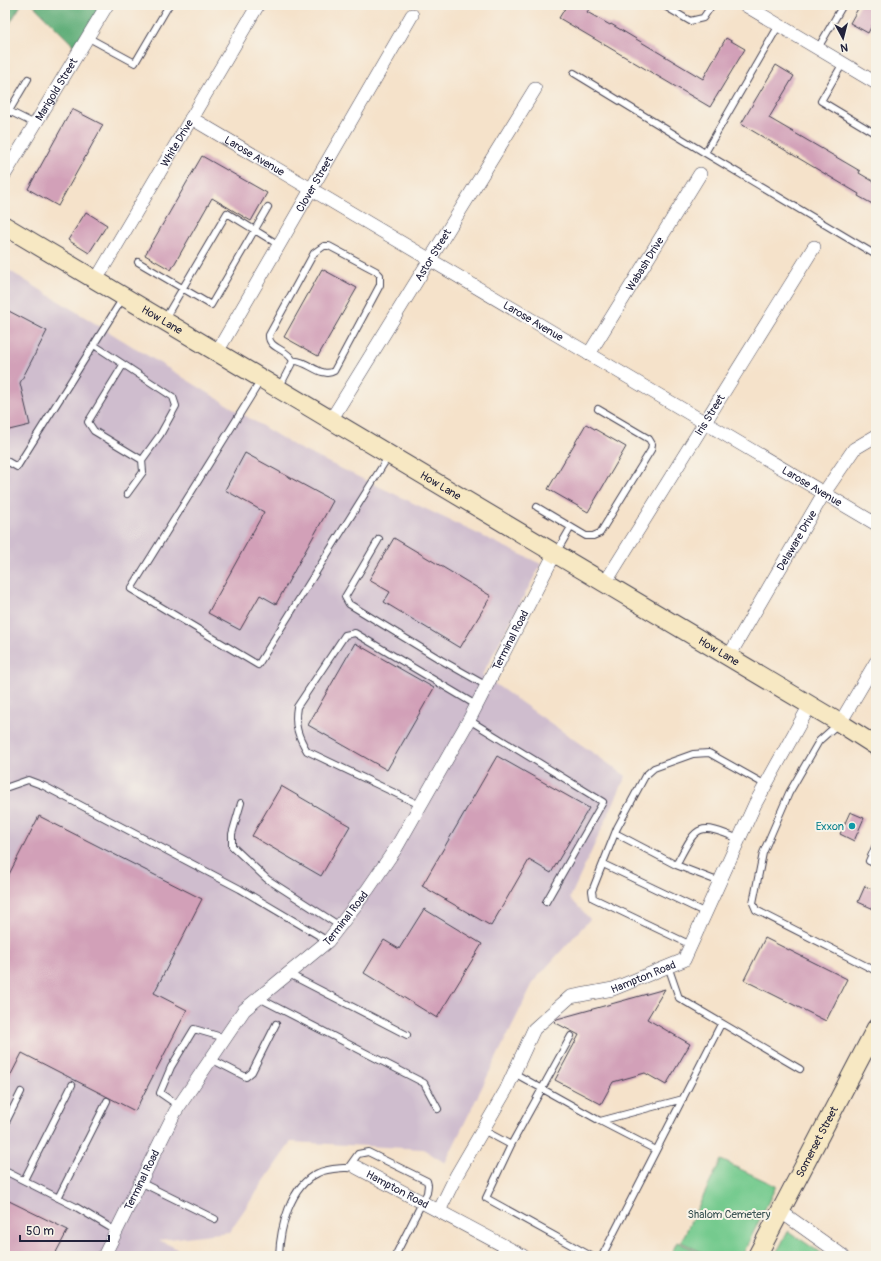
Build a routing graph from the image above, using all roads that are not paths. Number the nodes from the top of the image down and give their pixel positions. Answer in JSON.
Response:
{"nodes":[{"id":1,"x":106,"y":5,"type":"edge"},
{"id":2,"x":169,"y":5,"type":"edge"},
{"id":3,"x":258,"y":5,"type":"edge"},
{"id":4,"x":663,"y":5,"type":"edge"},
{"id":5,"x":712,"y":5,"type":"edge"},
{"id":6,"x":746,"y":5,"type":"edge"},
{"id":7,"x":843,"y":5,"type":"edge"},
{"id":8,"x":759,"y":8,"type":"edge"},
{"id":9,"x":412,"y":15,"type":"dead end"},
{"id":10,"x":779,"y":25,"type":"junction"},
{"id":11,"x":88,"y":37,"type":"junction"},
{"id":12,"x":818,"y":48,"type":"junction"},
{"id":13,"x":843,"y":63,"type":"junction"},
{"id":14,"x":574,"y":73,"type":"dead end"},
{"id":15,"x":28,"y":79,"type":"dead end"},
{"id":16,"x":876,"y":83,"type":"edge"},
{"id":17,"x":535,"y":89,"type":"dead end"},
{"id":18,"x":9,"y":111,"type":"junction"},
{"id":19,"x":5,"y":117,"type":"edge"},
{"id":20,"x":191,"y":118,"type":"junction"},
{"id":21,"x":35,"y":124,"type":"junction"},
{"id":22,"x":876,"y":134,"type":"edge"},
{"id":23,"x":705,"y":153,"type":"junction"},
{"id":24,"x":5,"y":174,"type":"edge"},
{"id":25,"x":700,"y":174,"type":"dead end"},
{"id":26,"x":311,"y":190,"type":"junction"},
{"id":27,"x":268,"y":207,"type":"dead end"},
{"id":28,"x":5,"y":226,"type":"edge"},
{"id":29,"x":255,"y":231,"type":"junction"},
{"id":30,"x":279,"y":245,"type":"junction"},
{"id":31,"x":814,"y":247,"type":"dead end"},
{"id":32,"x":876,"y":255,"type":"edge"},
{"id":33,"x":430,"y":260,"type":"junction"},
{"id":34,"x":138,"y":262,"type":"dead end"},
{"id":35,"x":96,"y":280,"type":"junction"},
{"id":36,"x":182,"y":289,"type":"junction"},
{"id":37,"x":124,"y":297,"type":"junction"},
{"id":38,"x":164,"y":321,"type":"junction"},
{"id":39,"x":94,"y":345,"type":"junction"},
{"id":40,"x":217,"y":352,"type":"junction"},
{"id":41,"x":589,"y":354,"type":"junction"},
{"id":42,"x":293,"y":361,"type":"junction"},
{"id":43,"x":124,"y":365,"type":"junction"},
{"id":44,"x":262,"y":379,"type":"junction"},
{"id":45,"x":278,"y":389,"type":"junction"},
{"id":46,"x":598,"y":409,"type":"dead end"},
{"id":47,"x":331,"y":420,"type":"junction"},
{"id":48,"x":705,"y":423,"type":"junction"},
{"id":49,"x":876,"y":436,"type":"edge"},
{"id":50,"x":389,"y":455,"type":"junction"},
{"id":51,"x":5,"y":460,"type":"edge"},
{"id":52,"x":142,"y":460,"type":"junction"},
{"id":53,"x":127,"y":494,"type":"dead end"},
{"id":54,"x":824,"y":494,"type":"junction"},
{"id":55,"x":537,"y":507,"type":"dead end"},
{"id":56,"x":876,"y":524,"type":"edge"},
{"id":57,"x":571,"y":527,"type":"junction"},
{"id":58,"x":379,"y":539,"type":"dead end"},
{"id":59,"x":555,"y":553,"type":"junction"},
{"id":60,"x":605,"y":583,"type":"junction"},
{"id":61,"x":729,"y":656,"type":"junction"},
{"id":62,"x":876,"y":662,"type":"edge"},
{"id":63,"x":487,"y":686,"type":"junction"},
{"id":64,"x":810,"y":705,"type":"junction"},
{"id":65,"x":476,"y":706,"type":"junction"},
{"id":66,"x":469,"y":720,"type":"junction"},
{"id":67,"x":840,"y":723,"type":"junction"},
{"id":68,"x":876,"y":746,"type":"edge"},
{"id":69,"x":766,"y":785,"type":"junction"},
{"id":70,"x":5,"y":788,"type":"edge"},
{"id":71,"x":241,"y":803,"type":"dead end"},
{"id":72,"x":420,"y":805,"type":"junction"},
{"id":73,"x":615,"y":832,"type":"junction"},
{"id":74,"x":739,"y":839,"type":"junction"},
{"id":75,"x":876,"y":846,"type":"edge"},
{"id":76,"x":602,"y":864,"type":"junction"},
{"id":77,"x":876,"y":864,"type":"edge"},
{"id":78,"x":676,"y":865,"type":"junction"},
{"id":79,"x":720,"y":882,"type":"junction"},
{"id":80,"x":546,"y":902,"type":"dead end"},
{"id":81,"x":706,"y":913,"type":"junction"},
{"id":82,"x":340,"y":926,"type":"junction"},
{"id":83,"x":328,"y":941,"type":"junction"},
{"id":84,"x":691,"y":945,"type":"junction"},
{"id":85,"x":668,"y":966,"type":"junction"},
{"id":86,"x":876,"y":971,"type":"edge"},
{"id":87,"x":289,"y":974,"type":"junction"},
{"id":88,"x":258,"y":998,"type":"junction"},
{"id":89,"x":276,"y":1024,"type":"dead end"},
{"id":90,"x":721,"y":1024,"type":"junction"},
{"id":91,"x":876,"y":1028,"type":"edge"},
{"id":92,"x":407,"y":1035,"type":"dead end"},
{"id":93,"x":571,"y":1036,"type":"dead end"},
{"id":94,"x":225,"y":1038,"type":"junction"},
{"id":95,"x":211,"y":1059,"type":"junction"},
{"id":96,"x":800,"y":1069,"type":"dead end"},
{"id":97,"x":514,"y":1073,"type":"junction"},
{"id":98,"x":72,"y":1085,"type":"dead end"},
{"id":99,"x":543,"y":1089,"type":"junction"},
{"id":100,"x":22,"y":1092,"type":"dead end"},
{"id":101,"x":682,"y":1099,"type":"junction"},
{"id":102,"x":107,"y":1101,"type":"dead end"},
{"id":103,"x":179,"y":1106,"type":"junction"},
{"id":104,"x":438,"y":1109,"type":"dead end"},
{"id":105,"x":600,"y":1121,"type":"junction"},
{"id":106,"x":5,"y":1124,"type":"edge"},
{"id":107,"x":483,"y":1130,"type":"junction"},
{"id":108,"x":511,"y":1145,"type":"junction"},
{"id":109,"x":656,"y":1150,"type":"junction"},
{"id":110,"x":352,"y":1167,"type":"junction"},
{"id":111,"x":5,"y":1170,"type":"edge"},
{"id":112,"x":24,"y":1180,"type":"junction"},
{"id":113,"x":140,"y":1182,"type":"junction"},
{"id":114,"x":58,"y":1198,"type":"junction"},
{"id":115,"x":422,"y":1202,"type":"junction"},
{"id":116,"x":439,"y":1211,"type":"junction"},
{"id":117,"x":780,"y":1211,"type":"junction"},
{"id":118,"x":215,"y":1219,"type":"dead end"},
{"id":119,"x":116,"y":1231,"type":"junction"},
{"id":120,"x":104,"y":1256,"type":"edge"},
{"id":121,"x":279,"y":1256,"type":"edge"},
{"id":122,"x":395,"y":1256,"type":"edge"},
{"id":123,"x":523,"y":1256,"type":"edge"},
{"id":124,"x":591,"y":1256,"type":"edge"},
{"id":125,"x":602,"y":1256,"type":"edge"},
{"id":126,"x":757,"y":1256,"type":"edge"},
{"id":127,"x":843,"y":1256,"type":"edge"}],
"edges":[{"from":1,"to":11,"type":"street","name":"Marigold Street"},
{"from":2,"to":11,"type":"lane"},
{"from":3,"to":20,"type":"street","name":"White Drive"},
{"from":4,"to":5,"type":"lane"},
{"from":6,"to":8,"type":"street"},
{"from":7,"to":12,"type":"lane"},
{"from":8,"to":10,"type":"street"},
{"from":9,"to":26,"type":"street","name":"Clover Street"},
{"from":10,"to":12,"type":"street"},
{"from":10,"to":23,"type":"lane"},
{"from":11,"to":21,"type":"street","name":"Marigold Street"},
{"from":12,"to":13,"type":"street"},
{"from":13,"to":16,"type":"street"},
{"from":13,"to":22,"type":"lane"},
{"from":14,"to":23,"type":"lane"},
{"from":15,"to":18,"type":"lane"},
{"from":17,"to":33,"type":"street","name":"Astor Street"},
{"from":18,"to":19,"type":"lane"},
{"from":18,"to":21,"type":"lane"},
{"from":20,"to":26,"type":"street","name":"Larose Avenue"},
{"from":20,"to":35,"type":"street","name":"White Drive"},
{"from":21,"to":24,"type":"street","name":"Marigold Street"},
{"from":23,"to":32,"type":"lane"},
{"from":25,"to":41,"type":"street","name":"Wabash Drive"},
{"from":26,"to":30,"type":"street","name":"Clover Street"},
{"from":26,"to":33,"type":"street","name":"Larose Avenue"},
{"from":27,"to":29,"type":"lane"},
{"from":28,"to":35,"type":"main road","name":"How Lane"},
{"from":29,"to":30,"type":"lane"},
{"from":29,"to":36,"type":"lane"},
{"from":29,"to":36,"type":"lane"},
{"from":30,"to":40,"type":"street","name":"Clover Street"},
{"from":31,"to":48,"type":"street","name":"Iris Street"},
{"from":33,"to":41,"type":"street","name":"Larose Avenue"},
{"from":33,"to":47,"type":"street","name":"Astor Street"},
{"from":34,"to":36,"type":"lane"},
{"from":35,"to":37,"type":"main road","name":"How Lane"},
{"from":36,"to":38,"type":"lane"},
{"from":37,"to":38,"type":"main road","name":"How Lane"},
{"from":37,"to":39,"type":"lane"},
{"from":38,"to":40,"type":"main road","name":"How Lane"},
{"from":39,"to":43,"type":"lane"},
{"from":39,"to":51,"type":"lane"},
{"from":40,"to":44,"type":"main road","name":"How Lane"},
{"from":41,"to":48,"type":"street","name":"Larose Avenue"},
{"from":42,"to":42,"type":"lane"},
{"from":42,"to":45,"type":"lane"},
{"from":43,"to":52,"type":"lane"},
{"from":43,"to":52,"type":"lane"},
{"from":44,"to":45,"type":"main road","name":"How Lane"},
{"from":44,"to":50,"type":"lane"},
{"from":45,"to":47,"type":"main road","name":"How Lane"},
{"from":46,"to":57,"type":"lane"},
{"from":47,"to":50,"type":"main road","name":"How Lane"},
{"from":48,"to":54,"type":"street","name":"Larose Avenue"},
{"from":48,"to":60,"type":"street","name":"Iris Street"},
{"from":49,"to":54,"type":"street","name":"Delaware Drive"},
{"from":50,"to":59,"type":"main road","name":"How Lane"},
{"from":52,"to":53,"type":"lane"},
{"from":54,"to":56,"type":"street","name":"Larose Avenue"},
{"from":54,"to":61,"type":"street","name":"Delaware Drive"},
{"from":55,"to":57,"type":"lane"},
{"from":57,"to":59,"type":"lane"},
{"from":58,"to":63,"type":"lane"},
{"from":59,"to":60,"type":"main road","name":"How Lane"},
{"from":59,"to":63,"type":"street","name":"Terminal Road"},
{"from":60,"to":61,"type":"main road","name":"How Lane"},
{"from":61,"to":64,"type":"main road","name":"How Lane"},
{"from":62,"to":67,"type":"street"},
{"from":63,"to":65,"type":"street","name":"Terminal Road"},
{"from":64,"to":67,"type":"main road","name":"How Lane"},
{"from":64,"to":69,"type":"street","name":"Hampton Road"},
{"from":65,"to":66,"type":"street","name":"Terminal Road"},
{"from":65,"to":72,"type":"lane"},
{"from":66,"to":72,"type":"street","name":"Terminal Road"},
{"from":66,"to":80,"type":"lane"},
{"from":67,"to":68,"type":"main road","name":"How Lane"},
{"from":67,"to":86,"type":"lane"},
{"from":69,"to":73,"type":"lane"},
{"from":69,"to":74,"type":"street","name":"Hampton Road"},
{"from":70,"to":83,"type":"lane"},
{"from":71,"to":82,"type":"lane"},
{"from":72,"to":82,"type":"street","name":"Terminal Road"},
{"from":73,"to":76,"type":"lane"},
{"from":73,"to":78,"type":"lane"},
{"from":74,"to":78,"type":"lane"},
{"from":74,"to":79,"type":"street","name":"Hampton Road"},
{"from":75,"to":77,"type":"lane"},
{"from":76,"to":81,"type":"lane"},
{"from":76,"to":84,"type":"lane"},
{"from":78,"to":79,"type":"lane"},
{"from":79,"to":81,"type":"street","name":"Hampton Road"},
{"from":81,"to":84,"type":"street","name":"Hampton Road"},
{"from":82,"to":83,"type":"street","name":"Terminal Road"},
{"from":83,"to":87,"type":"street","name":"Terminal Road"},
{"from":84,"to":85,"type":"street","name":"Hampton Road"},
{"from":85,"to":90,"type":"lane"},
{"from":85,"to":97,"type":"street","name":"Hampton Road"},
{"from":87,"to":88,"type":"street","name":"Terminal Road"},
{"from":87,"to":92,"type":"lane"},
{"from":88,"to":94,"type":"street","name":"Terminal Road"},
{"from":88,"to":104,"type":"lane"},
{"from":89,"to":95,"type":"lane"},
{"from":90,"to":96,"type":"lane"},
{"from":90,"to":101,"type":"lane"},
{"from":91,"to":117,"type":"main road","name":"Somerset Street"},
{"from":93,"to":99,"type":"lane"},
{"from":94,"to":95,"type":"street","name":"Terminal Road"},
{"from":94,"to":103,"type":"lane"},
{"from":95,"to":103,"type":"street","name":"Terminal Road"},
{"from":97,"to":99,"type":"lane"},
{"from":97,"to":107,"type":"street","name":"Hampton Road"},
{"from":98,"to":112,"type":"lane"},
{"from":99,"to":105,"type":"lane"},
{"from":99,"to":108,"type":"lane"},
{"from":100,"to":106,"type":"lane"},
{"from":101,"to":105,"type":"lane"},
{"from":101,"to":109,"type":"lane"},
{"from":102,"to":114,"type":"lane"},
{"from":103,"to":113,"type":"street","name":"Terminal Road"},
{"from":105,"to":109,"type":"lane"},
{"from":107,"to":108,"type":"lane"},
{"from":107,"to":116,"type":"street","name":"Hampton Road"},
{"from":108,"to":124,"type":"lane"},
{"from":109,"to":125,"type":"lane"},
{"from":110,"to":115,"type":"street","name":"Hampton Road"},
{"from":110,"to":115,"type":"lane"},
{"from":110,"to":121,"type":"lane"},
{"from":111,"to":112,"type":"lane"},
{"from":112,"to":114,"type":"lane"},
{"from":113,"to":118,"type":"lane"},
{"from":113,"to":119,"type":"street","name":"Terminal Road"},
{"from":114,"to":119,"type":"lane"},
{"from":115,"to":116,"type":"street","name":"Hampton Road"},
{"from":115,"to":122,"type":"lane"},
{"from":116,"to":123,"type":"street","name":"Hampton Road"},
{"from":117,"to":126,"type":"main road","name":"Somerset Street"},
{"from":117,"to":127,"type":"street"},
{"from":119,"to":120,"type":"street","name":"Terminal Road"}]}
